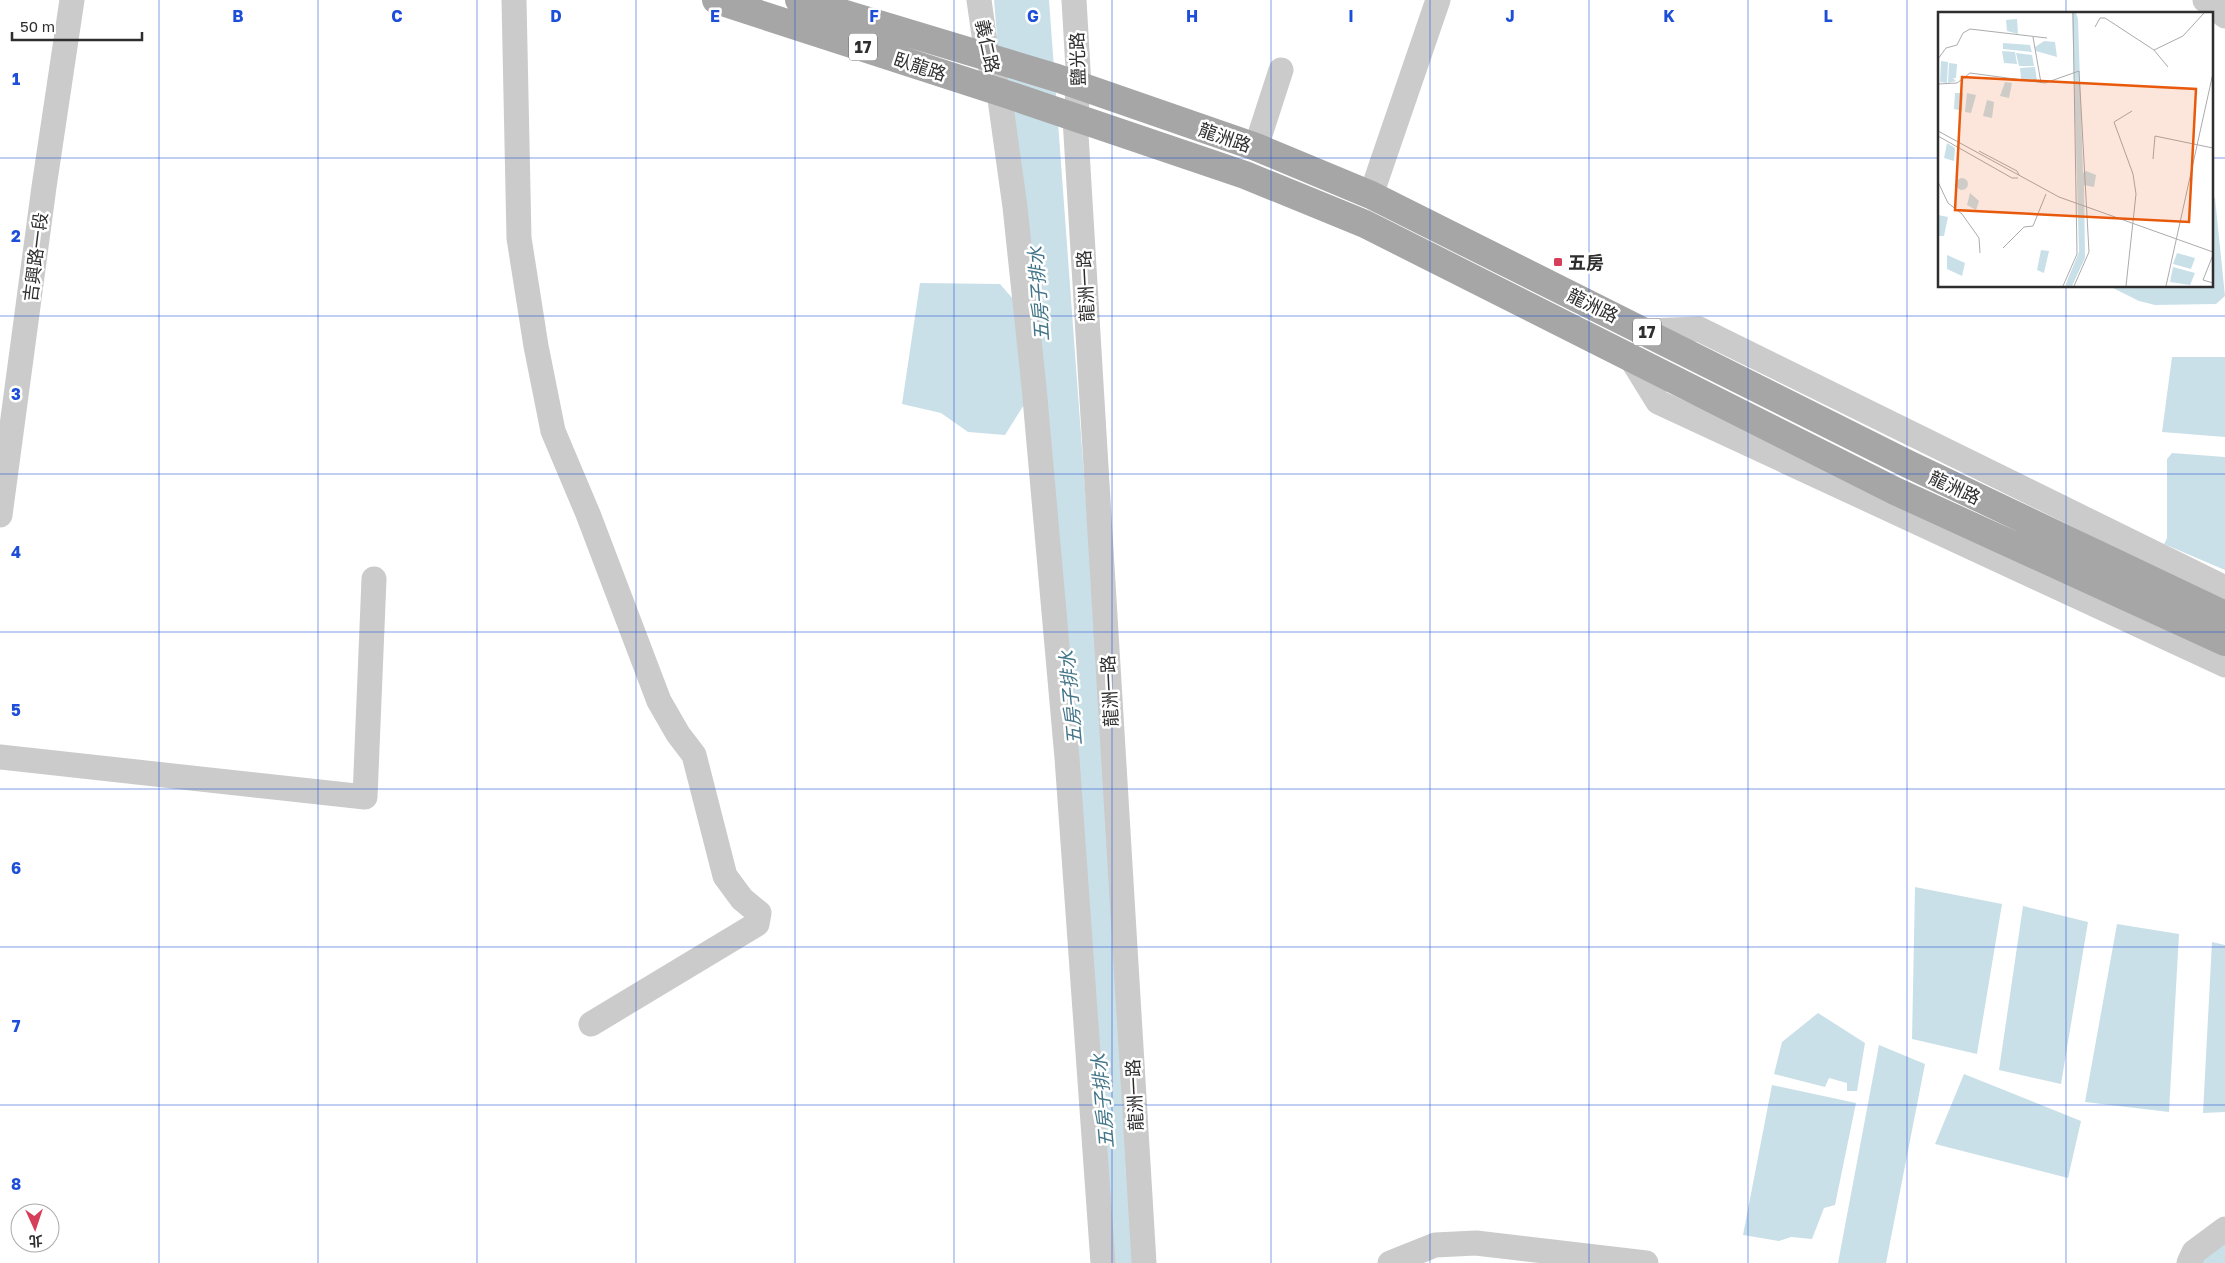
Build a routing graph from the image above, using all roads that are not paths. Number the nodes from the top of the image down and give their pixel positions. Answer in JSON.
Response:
{"nodes":[{"id":1,"x":72,"y":0,"type":"edge"},
{"id":2,"x":514,"y":0,"type":"edge"},
{"id":3,"x":716,"y":0,"type":"edge"},
{"id":4,"x":799,"y":0,"type":"edge"},
{"id":5,"x":979,"y":0,"type":"edge"},
{"id":6,"x":1074,"y":0,"type":"edge"},
{"id":7,"x":1438,"y":0,"type":"edge"},
{"id":8,"x":2205,"y":0,"type":"edge"},
{"id":9,"x":2225,"y":16,"type":"edge"},
{"id":10,"x":992,"y":57,"type":"junction"},
{"id":11,"x":1281,"y":70,"type":"dead end"},
{"id":12,"x":1068,"y":82,"type":"junction"},
{"id":13,"x":1004,"y":94,"type":"junction"},
{"id":14,"x":1066,"y":114,"type":"junction"},
{"id":15,"x":1256,"y":147,"type":"junction"},
{"id":16,"x":1371,"y":195,"type":"junction"},
{"id":17,"x":1646,"y":331,"type":"junction"},
{"id":18,"x":1632,"y":360,"type":"junction"},
{"id":19,"x":0,"y":514,"type":"edge"},
{"id":20,"x":374,"y":579,"type":"dead end"},
{"id":21,"x":2225,"y":588,"type":"edge"},
{"id":22,"x":2225,"y":615,"type":"edge"},
{"id":23,"x":2225,"y":642,"type":"edge"},
{"id":24,"x":2225,"y":665,"type":"edge"},
{"id":25,"x":0,"y":757,"type":"edge"},
{"id":26,"x":591,"y":1024,"type":"dead end"},
{"id":27,"x":2225,"y":1229,"type":"edge"},
{"id":28,"x":1479,"y":1253,"type":"edge"},
{"id":29,"x":1103,"y":1263,"type":"edge"},
{"id":30,"x":1144,"y":1263,"type":"edge"},
{"id":31,"x":1390,"y":1263,"type":"edge"},
{"id":32,"x":1646,"y":1263,"type":"edge"},
{"id":33,"x":2189,"y":1263,"type":"edge"}],
"edges":[{"from":1,"to":19,"type":"street","name":"吉興路一段"},
{"from":2,"to":26,"type":"street"},
{"from":3,"to":13,"type":"main road","name":"臥龍路","number":"17"},
{"from":4,"to":10,"type":"main road","name":"臥龍路","number":"17"},
{"from":5,"to":10,"type":"street","name":"義仁路"},
{"from":6,"to":12,"type":"street","name":"鹽光路"},
{"from":7,"to":16,"type":"street"},
{"from":8,"to":9,"type":"street"},
{"from":10,"to":12,"type":"main road","number":"17"},
{"from":10,"to":13,"type":"street","name":"義仁路"},
{"from":11,"to":15,"type":"street"},
{"from":12,"to":14,"type":"street","name":"鹽光路"},
{"from":12,"to":15,"type":"main road","name":"龍洲路","number":"17"},
{"from":13,"to":14,"type":"main road","number":"17"},
{"from":13,"to":29,"type":"street","name":"義仁路"},
{"from":14,"to":18,"type":"main road","name":"龍洲路","number":"17"},
{"from":14,"to":30,"type":"street","name":"龍洲一路"},
{"from":15,"to":16,"type":"main road","name":"龍洲路","number":"17"},
{"from":16,"to":17,"type":"main road","name":"龍洲路","number":"17"},
{"from":17,"to":21,"type":"street"},
{"from":17,"to":22,"type":"main road","name":"龍洲路","number":"17"},
{"from":18,"to":23,"type":"main road","name":"龍洲路","number":"17"},
{"from":18,"to":24,"type":"street"},
{"from":20,"to":25,"type":"street"},
{"from":27,"to":33,"type":"street"},
{"from":28,"to":31,"type":"street"},
{"from":28,"to":32,"type":"street"}]}
